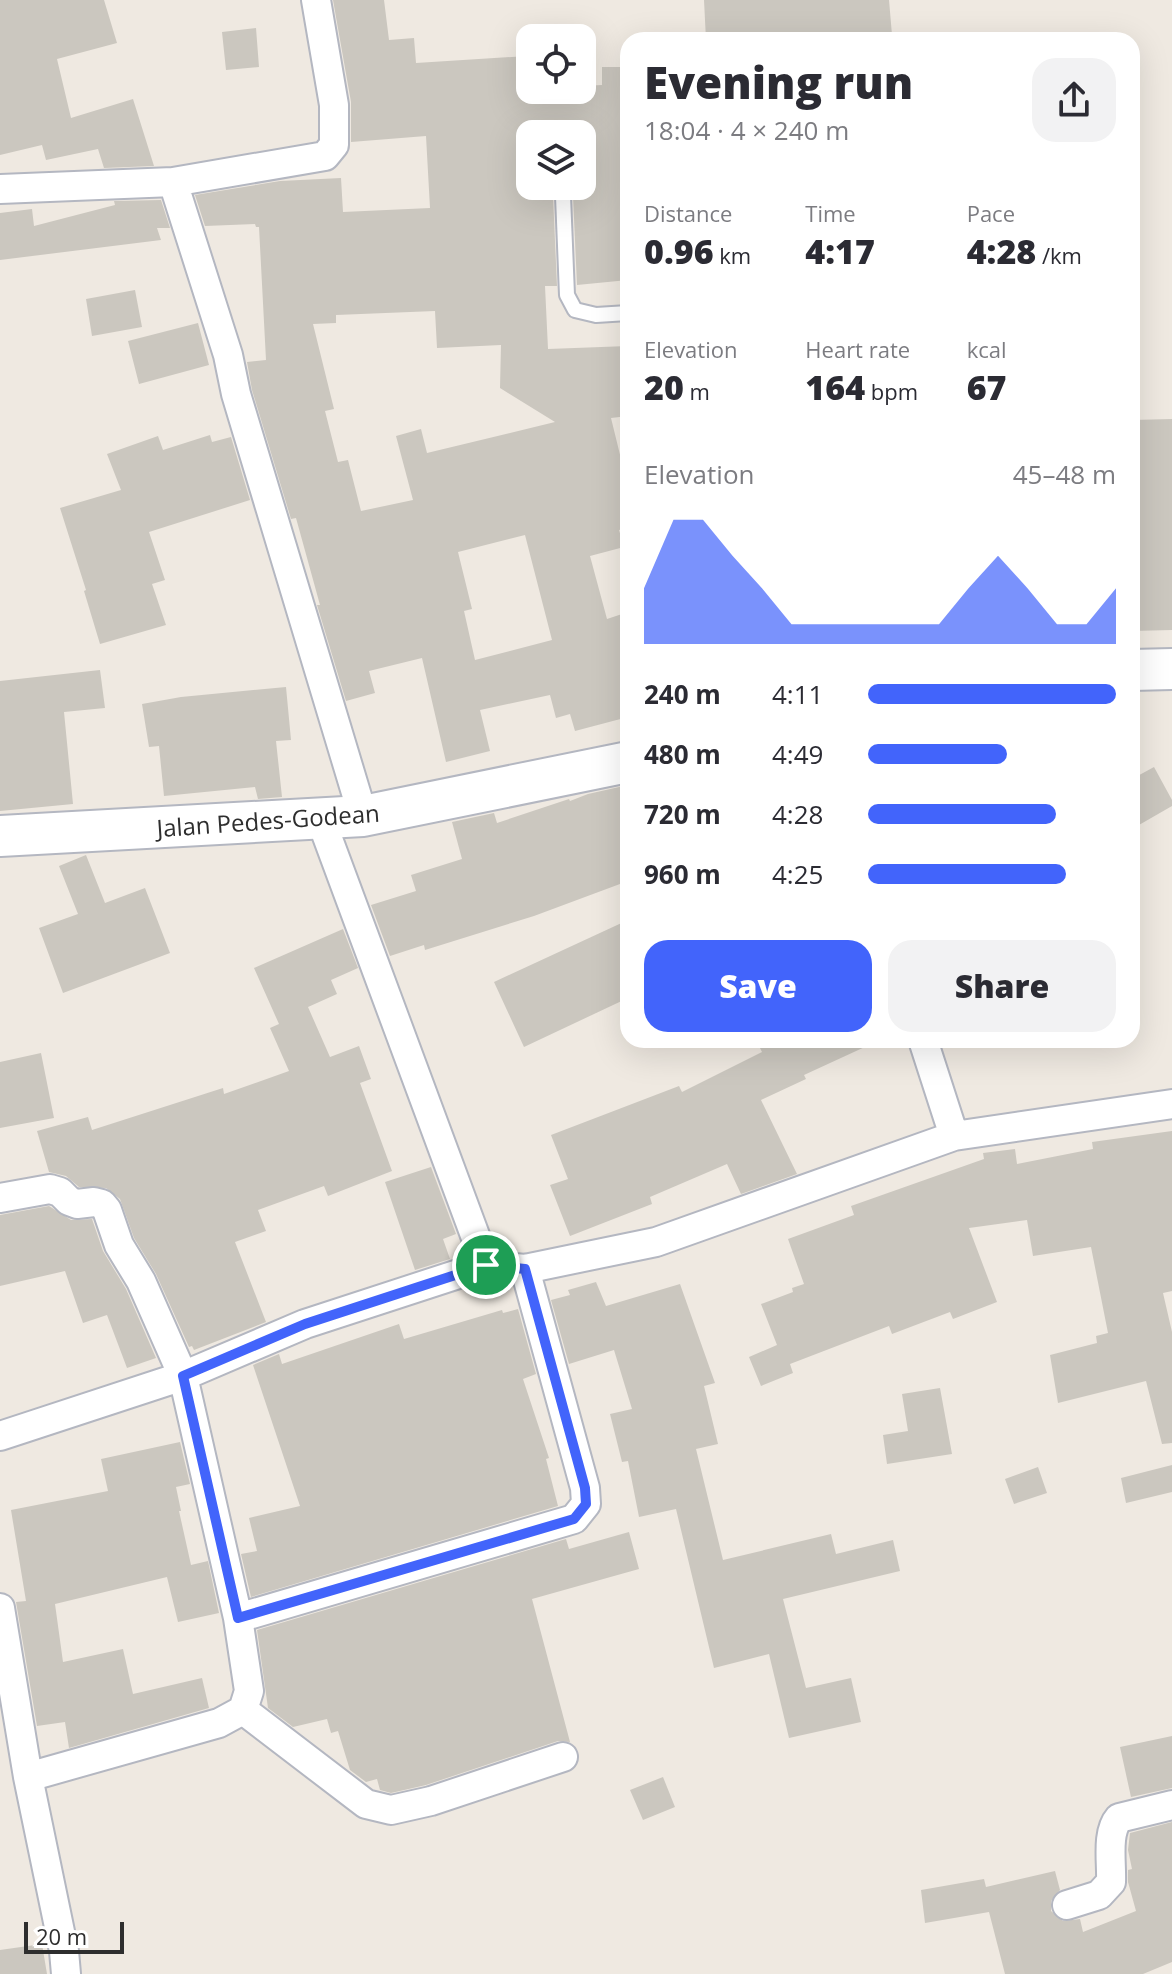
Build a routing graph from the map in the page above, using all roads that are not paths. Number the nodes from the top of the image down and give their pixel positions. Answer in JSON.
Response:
{"nodes":[{"id":1,"x":316,"y":0,"type":"edge"},
{"id":2,"x":173,"y":182,"type":"junction"},
{"id":3,"x":0,"y":189,"type":"edge"},
{"id":4,"x":563,"y":200,"type":"edge"},
{"id":5,"x":620,"y":314,"type":"edge"},
{"id":6,"x":1172,"y":669,"type":"edge"},
{"id":7,"x":1140,"y":670,"type":"edge"},
{"id":8,"x":620,"y":764,"type":"edge"},
{"id":9,"x":363,"y":816,"type":"junction"},
{"id":10,"x":321,"y":820,"type":"junction"},
{"id":11,"x":0,"y":836,"type":"edge"},
{"id":12,"x":926,"y":1048,"type":"edge"},
{"id":13,"x":1172,"y":1104,"type":"edge"},
{"id":14,"x":954,"y":1136,"type":"junction"},
{"id":15,"x":0,"y":1198,"type":"edge"},
{"id":16,"x":486,"y":1265,"type":"junction"},
{"id":17,"x":525,"y":1269,"type":"junction"},
{"id":18,"x":183,"y":1376,"type":"junction"},
{"id":19,"x":0,"y":1436,"type":"edge"},
{"id":20,"x":0,"y":1608,"type":"edge"},
{"id":21,"x":238,"y":1618,"type":"junction"},
{"id":22,"x":243,"y":1710,"type":"junction"},
{"id":23,"x":563,"y":1757,"type":"dead end"},
{"id":24,"x":28,"y":1777,"type":"junction"},
{"id":25,"x":1172,"y":1805,"type":"edge"},
{"id":26,"x":1067,"y":1905,"type":"dead end"},
{"id":27,"x":66,"y":1974,"type":"edge"}],
"edges":[{"from":1,"to":2,"type":"street"},
{"from":2,"to":3,"type":"street"},
{"from":2,"to":9,"type":"street"},
{"from":4,"to":5,"type":"lane"},
{"from":6,"to":7,"type":"street"},
{"from":8,"to":9,"type":"street","name":"Jalan Pedes-Godean"},
{"from":9,"to":10,"type":"street","name":"Jalan Pedes-Godean"},
{"from":10,"to":11,"type":"street","name":"Jalan Pedes-Godean"},
{"from":10,"to":16,"type":"street"},
{"from":12,"to":14,"type":"street"},
{"from":13,"to":14,"type":"street"},
{"from":14,"to":17,"type":"street"},
{"from":15,"to":18,"type":"street"},
{"from":16,"to":17,"type":"street"},
{"from":16,"to":18,"type":"street"},
{"from":17,"to":21,"type":"street"},
{"from":18,"to":19,"type":"street"},
{"from":18,"to":21,"type":"street"},
{"from":20,"to":24,"type":"street"},
{"from":21,"to":22,"type":"street"},
{"from":22,"to":23,"type":"street"},
{"from":22,"to":24,"type":"street"},
{"from":24,"to":27,"type":"street"},
{"from":25,"to":26,"type":"street"}]}
